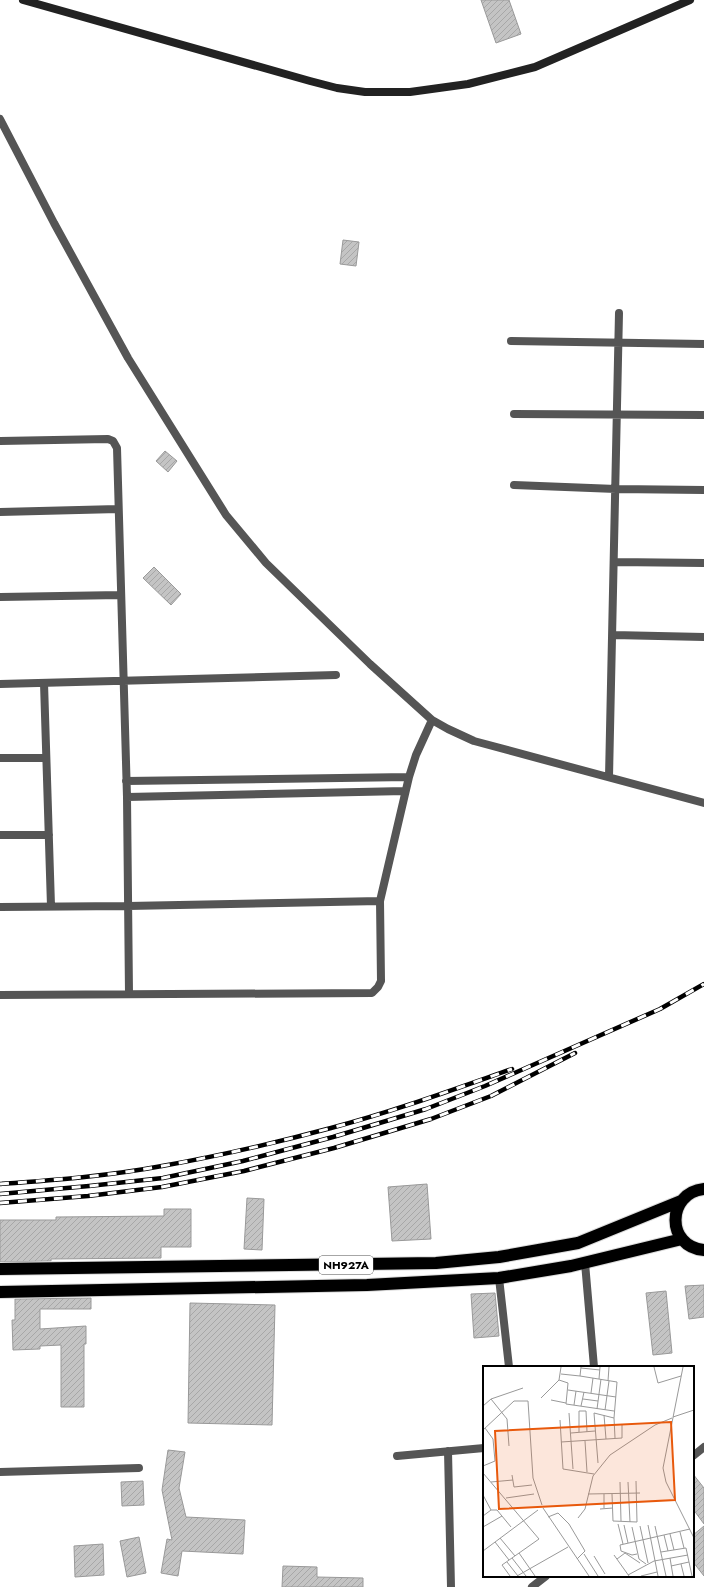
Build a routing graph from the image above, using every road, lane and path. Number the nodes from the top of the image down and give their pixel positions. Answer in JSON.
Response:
{"nodes":[{"id":1,"x":23,"y":0,"type":"edge"},
{"id":2,"x":690,"y":0,"type":"edge"},
{"id":3,"x":0,"y":119,"type":"edge"},
{"id":4,"x":619,"y":313,"type":"dead end"},
{"id":5,"x":511,"y":341,"type":"dead end"},
{"id":6,"x":619,"y":343,"type":"junction"},
{"id":7,"x":704,"y":344,"type":"edge"},
{"id":8,"x":514,"y":414,"type":"dead end"},
{"id":9,"x":617,"y":414,"type":"junction"},
{"id":10,"x":704,"y":415,"type":"edge"},
{"id":11,"x":0,"y":440,"type":"edge"},
{"id":12,"x":514,"y":486,"type":"dead end"},
{"id":13,"x":616,"y":489,"type":"junction"},
{"id":14,"x":704,"y":490,"type":"edge"},
{"id":15,"x":118,"y":509,"type":"junction"},
{"id":16,"x":0,"y":512,"type":"edge"},
{"id":17,"x":614,"y":562,"type":"junction"},
{"id":18,"x":704,"y":563,"type":"edge"},
{"id":19,"x":121,"y":595,"type":"junction"},
{"id":20,"x":0,"y":597,"type":"edge"},
{"id":21,"x":613,"y":635,"type":"junction"},
{"id":22,"x":704,"y":637,"type":"edge"},
{"id":23,"x":336,"y":675,"type":"dead end"},
{"id":24,"x":123,"y":681,"type":"junction"},
{"id":25,"x":44,"y":683,"type":"junction"},
{"id":26,"x":0,"y":684,"type":"edge"},
{"id":27,"x":432,"y":720,"type":"junction"},
{"id":28,"x":0,"y":758,"type":"edge"},
{"id":29,"x":46,"y":758,"type":"junction"},
{"id":30,"x":409,"y":776,"type":"junction"},
{"id":31,"x":609,"y":777,"type":"junction"},
{"id":32,"x":126,"y":781,"type":"junction"},
{"id":33,"x":405,"y":791,"type":"junction"},
{"id":34,"x":127,"y":797,"type":"junction"},
{"id":35,"x":704,"y":802,"type":"edge"},
{"id":36,"x":0,"y":835,"type":"edge"},
{"id":37,"x":49,"y":835,"type":"junction"},
{"id":38,"x":380,"y":901,"type":"junction"},
{"id":39,"x":51,"y":906,"type":"junction"},
{"id":40,"x":128,"y":906,"type":"junction"},
{"id":41,"x":0,"y":907,"type":"edge"},
{"id":42,"x":129,"y":994,"type":"junction"},
{"id":43,"x":0,"y":995,"type":"edge"},
{"id":44,"x":704,"y":1189,"type":"edge"},
{"id":45,"x":681,"y":1201,"type":"junction"},
{"id":46,"x":682,"y":1239,"type":"junction"},
{"id":47,"x":704,"y":1250,"type":"edge"},
{"id":48,"x":585,"y":1263,"type":"junction"},
{"id":49,"x":0,"y":1269,"type":"edge"},
{"id":50,"x":499,"y":1278,"type":"junction"},
{"id":51,"x":0,"y":1292,"type":"edge"},
{"id":52,"x":509,"y":1366,"type":"edge"},
{"id":53,"x":594,"y":1366,"type":"edge"},
{"id":54,"x":704,"y":1447,"type":"edge"},
{"id":55,"x":483,"y":1448,"type":"edge"},
{"id":56,"x":448,"y":1451,"type":"junction"},
{"id":57,"x":694,"y":1455,"type":"edge"},
{"id":58,"x":397,"y":1456,"type":"dead end"},
{"id":59,"x":139,"y":1468,"type":"dead end"},
{"id":60,"x":0,"y":1472,"type":"edge"},
{"id":61,"x":545,"y":1577,"type":"edge"},
{"id":62,"x":451,"y":1587,"type":"edge"},
{"id":63,"x":532,"y":1587,"type":"edge"}],
"edges":[{"from":1,"to":2,"type":"main road"},
{"from":3,"to":27,"type":"street"},
{"from":4,"to":6,"type":"street"},
{"from":5,"to":6,"type":"street"},
{"from":6,"to":7,"type":"street"},
{"from":6,"to":9,"type":"street"},
{"from":8,"to":9,"type":"street"},
{"from":9,"to":10,"type":"street"},
{"from":9,"to":13,"type":"street"},
{"from":11,"to":15,"type":"street"},
{"from":12,"to":13,"type":"street"},
{"from":13,"to":14,"type":"street"},
{"from":13,"to":17,"type":"street"},
{"from":15,"to":16,"type":"street"},
{"from":15,"to":19,"type":"street"},
{"from":17,"to":18,"type":"street"},
{"from":17,"to":21,"type":"street"},
{"from":19,"to":20,"type":"street"},
{"from":19,"to":24,"type":"street"},
{"from":21,"to":22,"type":"street"},
{"from":21,"to":31,"type":"street"},
{"from":23,"to":24,"type":"street"},
{"from":24,"to":25,"type":"street"},
{"from":24,"to":32,"type":"street"},
{"from":25,"to":26,"type":"street"},
{"from":25,"to":29,"type":"street"},
{"from":27,"to":30,"type":"street"},
{"from":27,"to":31,"type":"street"},
{"from":28,"to":29,"type":"street"},
{"from":29,"to":37,"type":"street"},
{"from":30,"to":32,"type":"street"},
{"from":30,"to":33,"type":"street"},
{"from":31,"to":35,"type":"street"},
{"from":32,"to":34,"type":"street"},
{"from":33,"to":34,"type":"street"},
{"from":33,"to":38,"type":"street"},
{"from":34,"to":40,"type":"street"},
{"from":36,"to":37,"type":"street"},
{"from":37,"to":39,"type":"street"},
{"from":38,"to":40,"type":"street"},
{"from":38,"to":42,"type":"street"},
{"from":39,"to":40,"type":"street"},
{"from":39,"to":41,"type":"street"},
{"from":40,"to":42,"type":"street"},
{"from":42,"to":43,"type":"street"},
{"from":44,"to":45,"type":"highway","number":"NH927A"},
{"from":45,"to":46,"type":"highway"},
{"from":45,"to":49,"type":"highway","number":"NH927A"},
{"from":46,"to":47,"type":"highway"},
{"from":46,"to":48,"type":"highway","number":"NH927A"},
{"from":48,"to":50,"type":"highway","number":"NH927A"},
{"from":48,"to":53,"type":"street"},
{"from":50,"to":51,"type":"highway","number":"NH927A"},
{"from":50,"to":52,"type":"street"},
{"from":54,"to":57,"type":"street"},
{"from":55,"to":56,"type":"street"},
{"from":56,"to":58,"type":"street"},
{"from":56,"to":62,"type":"street"},
{"from":59,"to":60,"type":"street"},
{"from":61,"to":63,"type":"street"}]}
